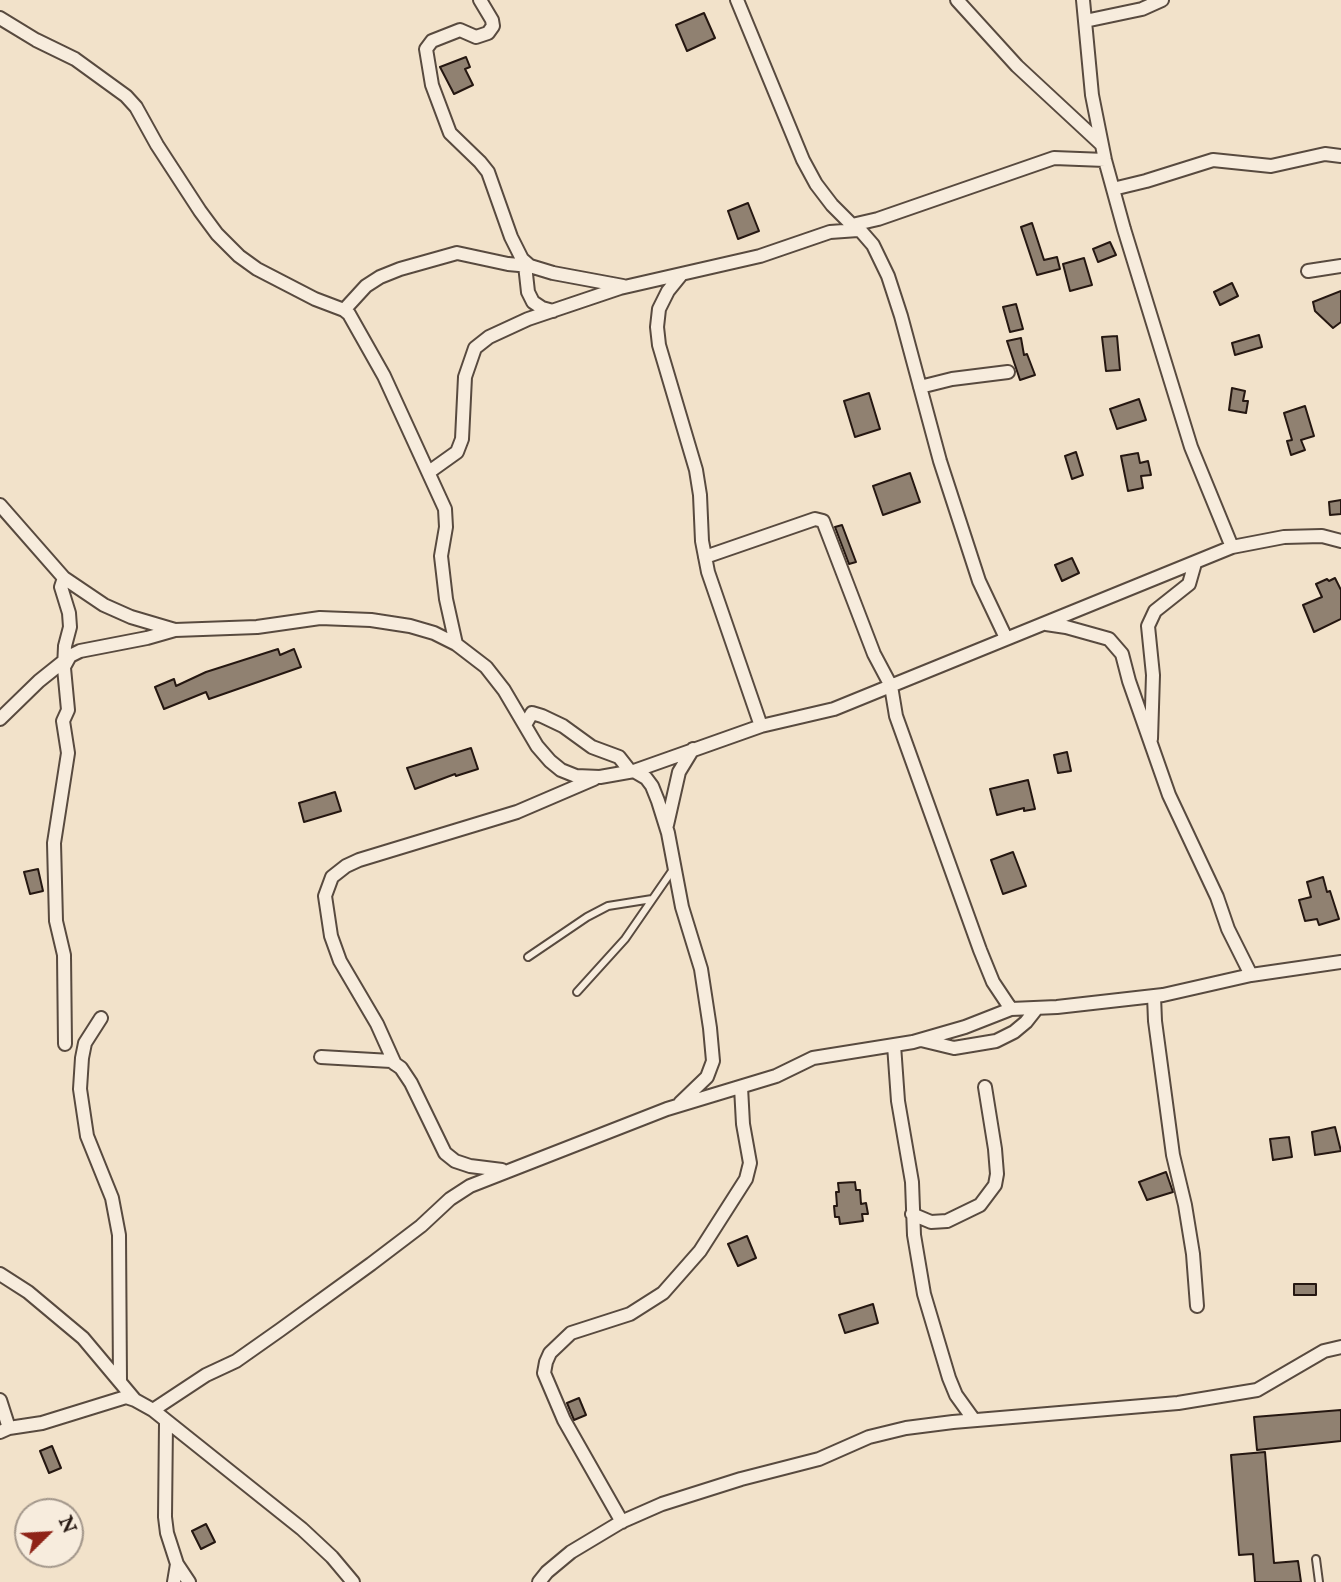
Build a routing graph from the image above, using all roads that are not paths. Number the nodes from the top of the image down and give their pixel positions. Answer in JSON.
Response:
{"nodes":[{"id":1,"x":480,"y":0,"type":"edge"},
{"id":2,"x":737,"y":0,"type":"edge"},
{"id":3,"x":957,"y":0,"type":"edge"},
{"id":4,"x":1072,"y":0,"type":"edge"},
{"id":5,"x":1162,"y":0,"type":"edge"},
{"id":6,"x":1084,"y":11,"type":"edge"},
{"id":7,"x":0,"y":18,"type":"edge"},
{"id":8,"x":1101,"y":144,"type":"junction"},
{"id":9,"x":1341,"y":156,"type":"edge"},
{"id":10,"x":1105,"y":160,"type":"junction"},
{"id":11,"x":1113,"y":189,"type":"junction"},
{"id":12,"x":856,"y":228,"type":"junction"},
{"id":13,"x":527,"y":265,"type":"junction"},
{"id":14,"x":1341,"y":266,"type":"edge"},
{"id":15,"x":1308,"y":271,"type":"dead end"},
{"id":16,"x":681,"y":275,"type":"junction"},
{"id":17,"x":627,"y":287,"type":"junction"},
{"id":18,"x":344,"y":310,"type":"junction"},
{"id":19,"x":553,"y":311,"type":"junction"},
{"id":20,"x":1008,"y":372,"type":"dead end"},
{"id":21,"x":920,"y":387,"type":"junction"},
{"id":22,"x":429,"y":472,"type":"junction"},
{"id":23,"x":0,"y":505,"type":"edge"},
{"id":24,"x":1341,"y":541,"type":"edge"},
{"id":25,"x":1231,"y":547,"type":"junction"},
{"id":26,"x":705,"y":557,"type":"junction"},
{"id":27,"x":1195,"y":563,"type":"junction"},
{"id":28,"x":64,"y":578,"type":"junction"},
{"id":29,"x":1046,"y":624,"type":"junction"},
{"id":30,"x":175,"y":630,"type":"junction"},
{"id":31,"x":1006,"y":638,"type":"junction"},
{"id":32,"x":456,"y":644,"type":"junction"},
{"id":33,"x":64,"y":664,"type":"junction"},
{"id":34,"x":891,"y":686,"type":"junction"},
{"id":35,"x":0,"y":719,"type":"edge"},
{"id":36,"x":525,"y":725,"type":"junction"},
{"id":37,"x":761,"y":726,"type":"junction"},
{"id":38,"x":1151,"y":743,"type":"junction"},
{"id":39,"x":693,"y":749,"type":"junction"},
{"id":40,"x":632,"y":771,"type":"junction"},
{"id":41,"x":600,"y":777,"type":"junction"},
{"id":42,"x":667,"y":829,"type":"junction"},
{"id":43,"x":674,"y":868,"type":"junction"},
{"id":44,"x":652,"y":899,"type":"junction"},
{"id":45,"x":528,"y":957,"type":"dead end"},
{"id":46,"x":1341,"y":962,"type":"edge"},
{"id":47,"x":1251,"y":975,"type":"junction"},
{"id":48,"x":577,"y":992,"type":"dead end"},
{"id":49,"x":1154,"y":996,"type":"junction"},
{"id":50,"x":1037,"y":1008,"type":"junction"},
{"id":51,"x":1011,"y":1009,"type":"junction"},
{"id":52,"x":101,"y":1018,"type":"dead end"},
{"id":53,"x":921,"y":1040,"type":"junction"},
{"id":54,"x":65,"y":1044,"type":"dead end"},
{"id":55,"x":894,"y":1045,"type":"junction"},
{"id":56,"x":321,"y":1056,"type":"dead end"},
{"id":57,"x":395,"y":1064,"type":"junction"},
{"id":58,"x":741,"y":1087,"type":"junction"},
{"id":59,"x":985,"y":1087,"type":"dead end"},
{"id":60,"x":678,"y":1106,"type":"junction"},
{"id":61,"x":506,"y":1170,"type":"junction"},
{"id":62,"x":912,"y":1214,"type":"junction"},
{"id":63,"x":0,"y":1274,"type":"edge"},
{"id":64,"x":1197,"y":1306,"type":"dead end"},
{"id":65,"x":1341,"y":1347,"type":"edge"},
{"id":66,"x":120,"y":1380,"type":"junction"},
{"id":67,"x":135,"y":1399,"type":"junction"},
{"id":68,"x":0,"y":1400,"type":"edge"},
{"id":69,"x":153,"y":1410,"type":"junction"},
{"id":70,"x":974,"y":1420,"type":"junction"},
{"id":71,"x":166,"y":1423,"type":"junction"},
{"id":72,"x":5,"y":1430,"type":"edge"},
{"id":73,"x":622,"y":1522,"type":"junction"},
{"id":74,"x":1316,"y":1559,"type":"dead end"},
{"id":75,"x":177,"y":1564,"type":"junction"},
{"id":76,"x":174,"y":1582,"type":"edge"},
{"id":77,"x":189,"y":1582,"type":"edge"},
{"id":78,"x":353,"y":1582,"type":"edge"},
{"id":79,"x":539,"y":1582,"type":"edge"},
{"id":80,"x":1319,"y":1582,"type":"edge"}],
"edges":[{"from":1,"to":13,"type":"street"},
{"from":2,"to":12,"type":"street"},
{"from":3,"to":8,"type":"street"},
{"from":4,"to":6,"type":"street"},
{"from":5,"to":6,"type":"street"},
{"from":6,"to":8,"type":"street"},
{"from":7,"to":18,"type":"street"},
{"from":8,"to":10,"type":"street"},
{"from":9,"to":11,"type":"street"},
{"from":10,"to":11,"type":"street"},
{"from":10,"to":12,"type":"street"},
{"from":11,"to":25,"type":"street"},
{"from":12,"to":16,"type":"street"},
{"from":12,"to":21,"type":"street"},
{"from":13,"to":17,"type":"street"},
{"from":13,"to":18,"type":"street"},
{"from":13,"to":19,"type":"street"},
{"from":14,"to":15,"type":"street"},
{"from":16,"to":17,"type":"street"},
{"from":16,"to":26,"type":"street"},
{"from":17,"to":19,"type":"street"},
{"from":18,"to":22,"type":"street"},
{"from":19,"to":22,"type":"street"},
{"from":20,"to":21,"type":"street"},
{"from":21,"to":31,"type":"street"},
{"from":22,"to":32,"type":"street"},
{"from":23,"to":28,"type":"street"},
{"from":24,"to":25,"type":"street"},
{"from":25,"to":27,"type":"street"},
{"from":26,"to":34,"type":"street"},
{"from":26,"to":37,"type":"street"},
{"from":27,"to":29,"type":"street"},
{"from":27,"to":38,"type":"street"},
{"from":28,"to":30,"type":"street"},
{"from":28,"to":33,"type":"street"},
{"from":29,"to":31,"type":"street"},
{"from":29,"to":38,"type":"street"},
{"from":30,"to":32,"type":"street"},
{"from":30,"to":33,"type":"street"},
{"from":31,"to":34,"type":"street"},
{"from":32,"to":36,"type":"street"},
{"from":33,"to":35,"type":"street"},
{"from":33,"to":54,"type":"street"},
{"from":34,"to":37,"type":"street"},
{"from":34,"to":51,"type":"street"},
{"from":36,"to":40,"type":"street"},
{"from":36,"to":41,"type":"street"},
{"from":37,"to":39,"type":"street"},
{"from":38,"to":47,"type":"street"},
{"from":39,"to":40,"type":"street"},
{"from":39,"to":42,"type":"street"},
{"from":40,"to":41,"type":"street"},
{"from":40,"to":42,"type":"street"},
{"from":41,"to":57,"type":"street"},
{"from":42,"to":43,"type":"street"},
{"from":43,"to":44,"type":"lane"},
{"from":43,"to":60,"type":"street"},
{"from":44,"to":45,"type":"lane"},
{"from":44,"to":48,"type":"lane"},
{"from":46,"to":47,"type":"street"},
{"from":47,"to":49,"type":"street"},
{"from":49,"to":50,"type":"street"},
{"from":49,"to":64,"type":"street"},
{"from":50,"to":51,"type":"street"},
{"from":50,"to":53,"type":"street"},
{"from":51,"to":53,"type":"street"},
{"from":52,"to":66,"type":"street"},
{"from":53,"to":55,"type":"street"},
{"from":55,"to":58,"type":"street"},
{"from":55,"to":62,"type":"street"},
{"from":56,"to":57,"type":"street"},
{"from":57,"to":61,"type":"street"},
{"from":58,"to":60,"type":"street"},
{"from":58,"to":73,"type":"street"},
{"from":59,"to":62,"type":"street"},
{"from":60,"to":61,"type":"street"},
{"from":61,"to":69,"type":"street"},
{"from":62,"to":70,"type":"street"},
{"from":63,"to":66,"type":"street"},
{"from":65,"to":70,"type":"street"},
{"from":66,"to":67,"type":"street"},
{"from":67,"to":69,"type":"street"},
{"from":67,"to":72,"type":"street"},
{"from":68,"to":72,"type":"street"},
{"from":69,"to":71,"type":"street"},
{"from":70,"to":73,"type":"street"},
{"from":71,"to":75,"type":"street"},
{"from":71,"to":78,"type":"street"},
{"from":73,"to":79,"type":"street"},
{"from":74,"to":80,"type":"lane"},
{"from":75,"to":76,"type":"street"},
{"from":75,"to":77,"type":"street"}]}
